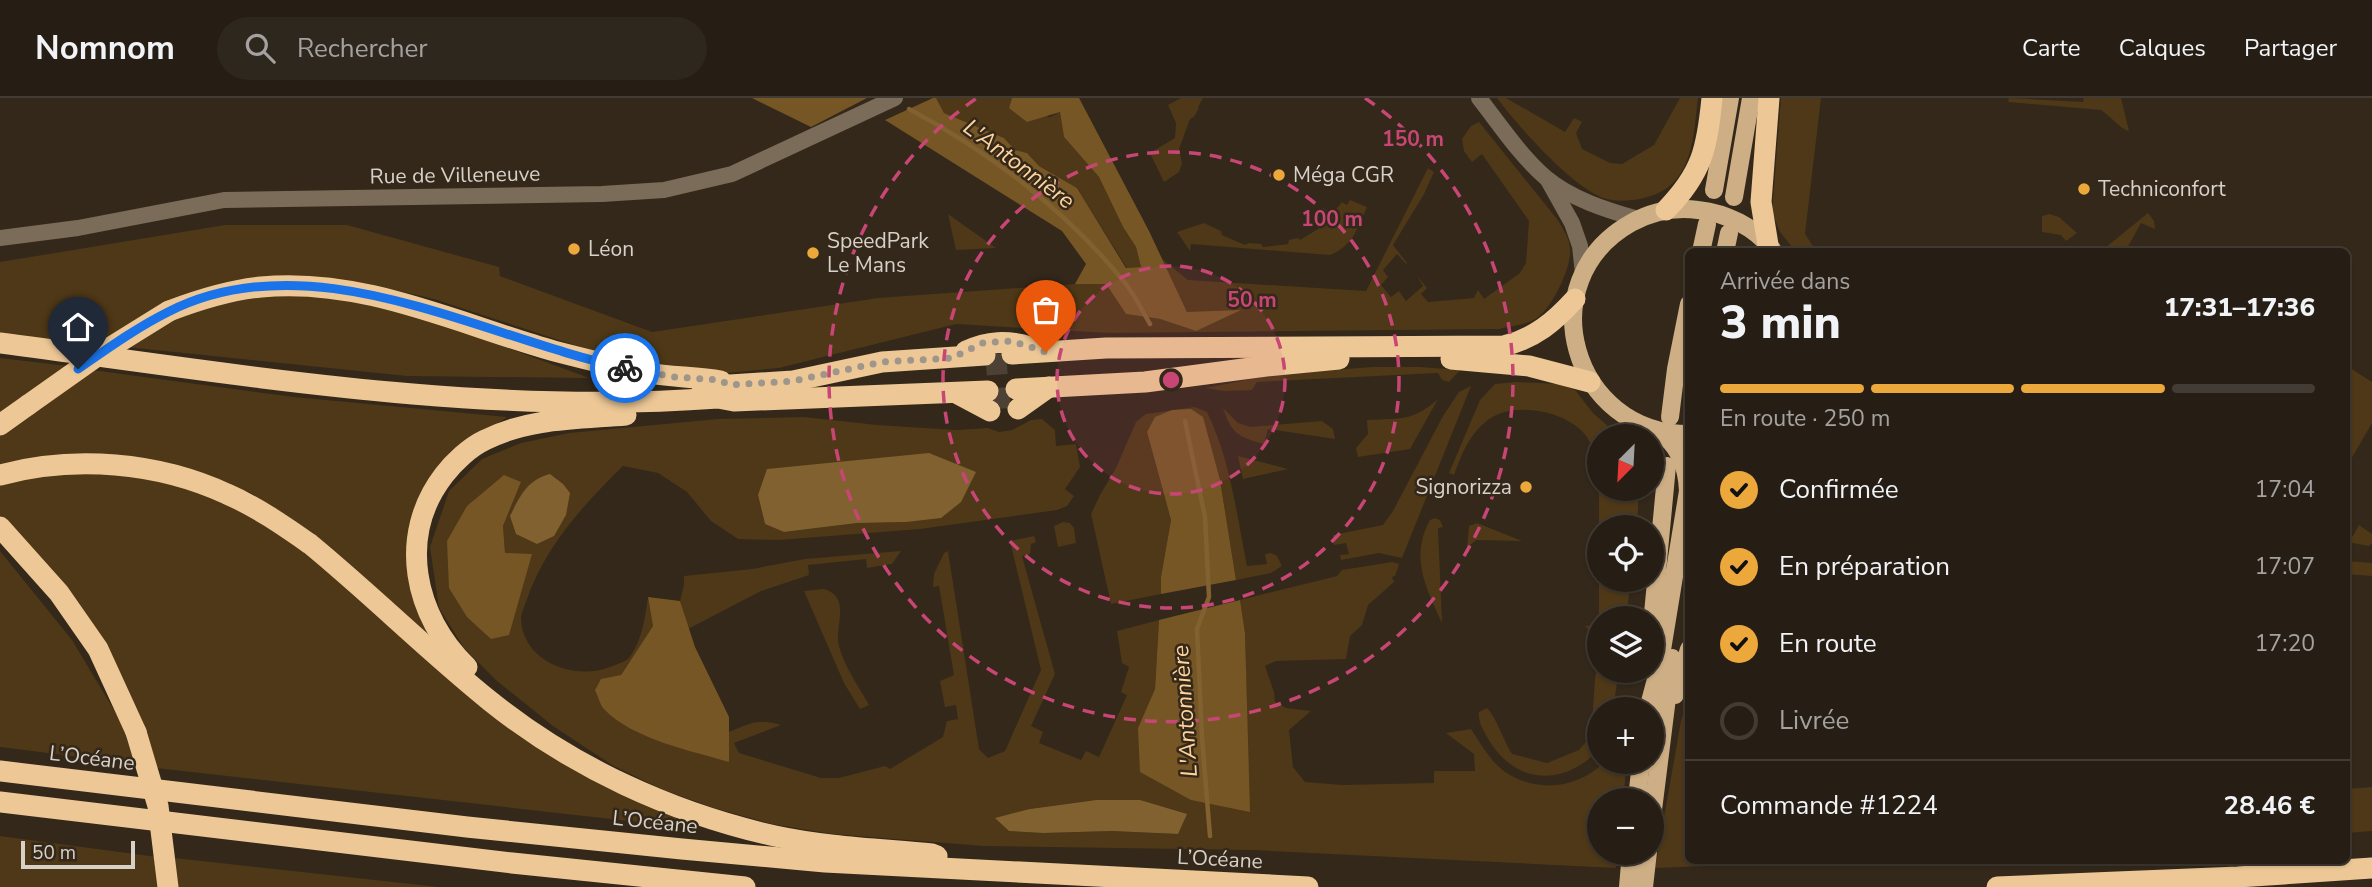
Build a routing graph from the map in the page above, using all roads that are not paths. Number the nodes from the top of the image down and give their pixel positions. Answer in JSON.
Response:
{"nodes":[{"id":1,"x":895,"y":98,"type":"edge"},
{"id":2,"x":1479,"y":98,"type":"edge"},
{"id":3,"x":1712,"y":98,"type":"edge"},
{"id":4,"x":1730,"y":98,"type":"edge"},
{"id":5,"x":1751,"y":98,"type":"edge"},
{"id":6,"x":1769,"y":98,"type":"edge"},
{"id":7,"x":1546,"y":178,"type":"junction"},
{"id":8,"x":1714,"y":190,"type":"dead end"},
{"id":9,"x":1734,"y":197,"type":"dead end"},
{"id":10,"x":1666,"y":210,"type":"junction"},
{"id":11,"x":1638,"y":219,"type":"junction"},
{"id":12,"x":1707,"y":224,"type":"dead end"},
{"id":13,"x":1729,"y":233,"type":"dead end"},
{"id":14,"x":0,"y":238,"type":"edge"},
{"id":15,"x":1702,"y":248,"type":"edge"},
{"id":16,"x":1726,"y":248,"type":"edge"},
{"id":17,"x":1771,"y":248,"type":"edge"},
{"id":18,"x":1583,"y":274,"type":"junction"},
{"id":19,"x":1575,"y":299,"type":"junction"},
{"id":20,"x":1685,"y":324,"type":"edge"},
{"id":21,"x":0,"y":343,"type":"edge"},
{"id":22,"x":1046,"y":352,"type":"junction"},
{"id":23,"x":952,"y":358,"type":"junction"},
{"id":24,"x":1015,"y":381,"type":"junction"},
{"id":25,"x":1590,"y":382,"type":"junction"},
{"id":26,"x":1049,"y":387,"type":"junction"},
{"id":27,"x":732,"y":393,"type":"junction"},
{"id":28,"x":1670,"y":417,"type":"dead end"},
{"id":29,"x":1640,"y":424,"type":"edge"},
{"id":30,"x":0,"y":425,"type":"edge"},
{"id":31,"x":1664,"y":431,"type":"edge"},
{"id":32,"x":1685,"y":433,"type":"edge"},
{"id":33,"x":1664,"y":437,"type":"edge"},
{"id":34,"x":1667,"y":466,"type":"dead end"},
{"id":35,"x":1685,"y":468,"type":"edge"},
{"id":36,"x":0,"y":475,"type":"edge"},
{"id":37,"x":1685,"y":512,"type":"edge"},
{"id":38,"x":0,"y":527,"type":"edge"},
{"id":39,"x":1685,"y":593,"type":"edge"},
{"id":40,"x":1654,"y":606,"type":"edge"},
{"id":41,"x":1685,"y":662,"type":"edge"},
{"id":42,"x":1651,"y":697,"type":"edge"},
{"id":43,"x":1664,"y":728,"type":"joint"},
{"id":44,"x":542,"y":738,"type":"junction"},
{"id":45,"x":0,"y":771,"type":"edge"},
{"id":46,"x":0,"y":802,"type":"edge"},
{"id":47,"x":1630,"y":865,"type":"edge"},
{"id":48,"x":1647,"y":865,"type":"edge"},
{"id":49,"x":2372,"y":868,"type":"edge"},
{"id":50,"x":961,"y":869,"type":"junction"},
{"id":51,"x":168,"y":887,"type":"edge"},
{"id":52,"x":745,"y":887,"type":"edge"},
{"id":53,"x":1308,"y":887,"type":"edge"},
{"id":54,"x":1628,"y":887,"type":"edge"},
{"id":55,"x":1644,"y":887,"type":"edge"},
{"id":56,"x":1997,"y":887,"type":"edge"}],
"edges":[{"from":1,"to":14,"type":"street","name":"Rue de Villeneuve"},
{"from":2,"to":7,"type":"street"},
{"from":3,"to":10,"type":"highway"},
{"from":4,"to":8,"type":"main road"},
{"from":5,"to":9,"type":"main road"},
{"from":6,"to":17,"type":"highway"},
{"from":7,"to":11,"type":"street"},
{"from":7,"to":18,"type":"street"},
{"from":10,"to":11,"type":"main road"},
{"from":10,"to":17,"type":"main road"},
{"from":11,"to":18,"type":"main road"},
{"from":12,"to":15,"type":"main road"},
{"from":13,"to":16,"type":"main road"},
{"from":18,"to":19,"type":"main road"},
{"from":19,"to":22,"type":"highway"},
{"from":19,"to":25,"type":"main road"},
{"from":20,"to":28,"type":"main road"},
{"from":21,"to":27,"type":"highway"},
{"from":22,"to":23,"type":"highway"},
{"from":22,"to":24,"type":"highway"},
{"from":23,"to":27,"type":"highway"},
{"from":23,"to":27,"type":"highway"},
{"from":24,"to":26,"type":"highway"},
{"from":24,"to":26,"type":"highway"},
{"from":25,"to":26,"type":"highway"},
{"from":25,"to":29,"type":"main road"},
{"from":27,"to":30,"type":"highway","bridge":true},
{"from":27,"to":44,"type":"highway"},
{"from":31,"to":32,"type":"main road"},
{"from":33,"to":35,"type":"main road"},
{"from":34,"to":40,"type":"main road"},
{"from":36,"to":44,"type":"highway"},
{"from":37,"to":42,"type":"main road"},
{"from":38,"to":51,"type":"highway","bridge":true},
{"from":39,"to":43,"type":"main road"},
{"from":41,"to":43,"type":"main road"},
{"from":44,"to":50,"type":"highway"},
{"from":45,"to":50,"type":"highway","name":"L’Océane"},
{"from":46,"to":52,"type":"highway"},
{"from":47,"to":54,"type":"main road"},
{"from":48,"to":55,"type":"main road"},
{"from":49,"to":56,"type":"highway"},
{"from":50,"to":53,"type":"highway","name":"L’Océane"}]}
